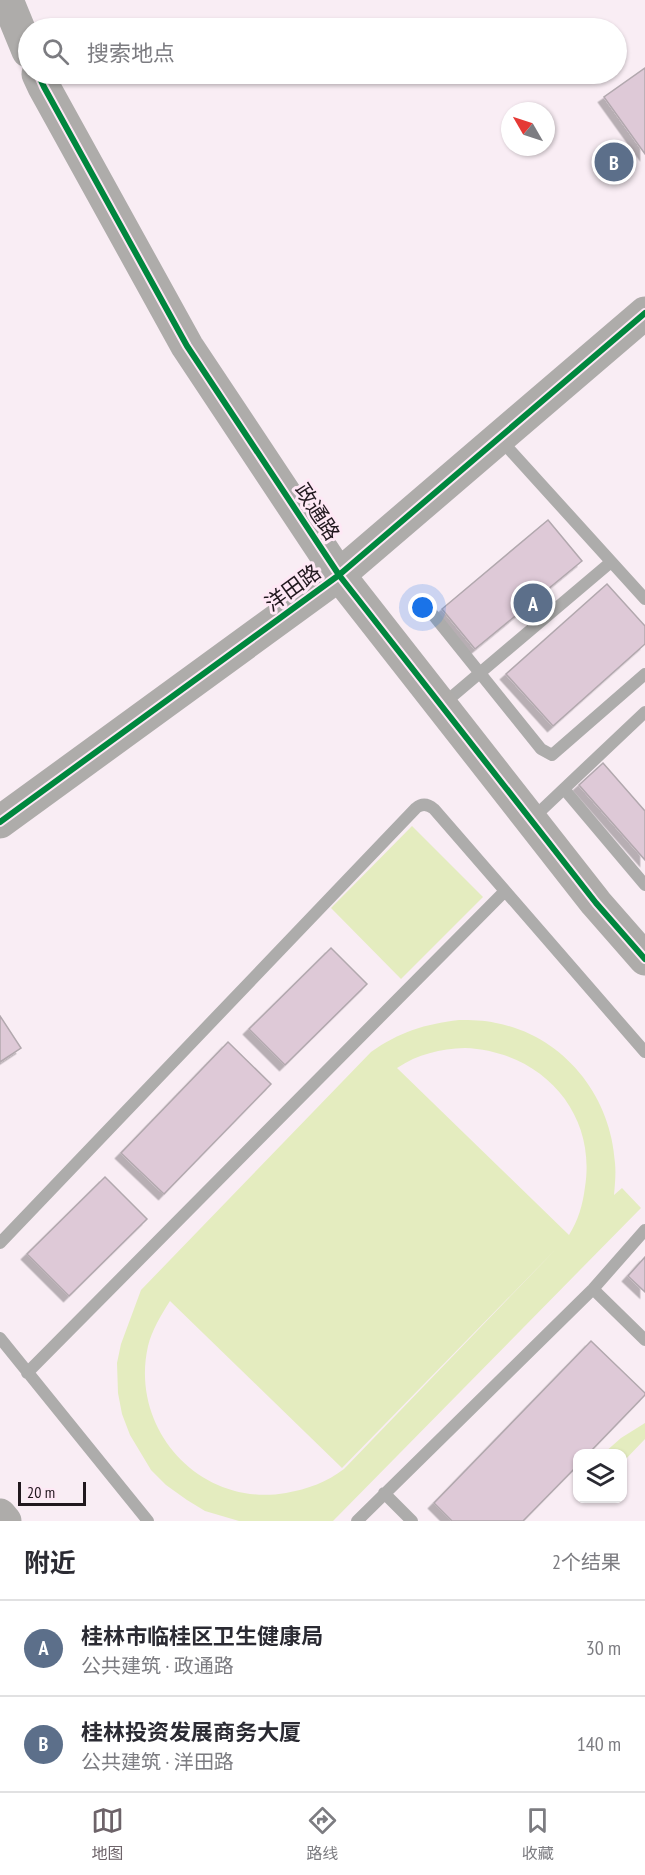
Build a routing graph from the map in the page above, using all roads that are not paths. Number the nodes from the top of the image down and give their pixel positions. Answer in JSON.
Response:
{"nodes":[{"id":1,"x":7,"y":0,"type":"edge"},
{"id":2,"x":18,"y":27,"type":"edge"},
{"id":3,"x":43,"y":84,"type":"edge"},
{"id":4,"x":645,"y":313,"type":"edge"},
{"id":5,"x":499,"y":438,"type":"junction"},
{"id":6,"x":611,"y":562,"type":"junction"},
{"id":7,"x":339,"y":575,"type":"junction"},
{"id":8,"x":645,"y":599,"type":"edge"},
{"id":9,"x":430,"y":610,"type":"dead end"},
{"id":10,"x":480,"y":673,"type":"junction"},
{"id":11,"x":645,"y":674,"type":"edge"},
{"id":12,"x":441,"y":706,"type":"junction"},
{"id":13,"x":645,"y":712,"type":"edge"},
{"id":14,"x":564,"y":789,"type":"junction"},
{"id":15,"x":531,"y":820,"type":"junction"},
{"id":16,"x":0,"y":822,"type":"edge"},
{"id":17,"x":645,"y":885,"type":"edge"},
{"id":18,"x":505,"y":891,"type":"junction"},
{"id":19,"x":645,"y":959,"type":"edge"},
{"id":20,"x":645,"y":1052,"type":"edge"},
{"id":21,"x":645,"y":1230,"type":"edge"},
{"id":22,"x":0,"y":1243,"type":"edge"},
{"id":23,"x":593,"y":1289,"type":"junction"},
{"id":24,"x":0,"y":1338,"type":"edge"},
{"id":25,"x":645,"y":1340,"type":"edge"},
{"id":26,"x":27,"y":1373,"type":"junction"},
{"id":27,"x":384,"y":1493,"type":"junction"},
{"id":28,"x":0,"y":1515,"type":"edge"},
{"id":29,"x":5,"y":1521,"type":"edge"},
{"id":30,"x":148,"y":1521,"type":"edge"},
{"id":31,"x":357,"y":1521,"type":"edge"},
{"id":32,"x":412,"y":1521,"type":"edge"}],
"edges":[{"from":1,"to":2,"type":"street"},
{"from":3,"to":7,"type":"street","name":"政通路"},
{"from":4,"to":5,"type":"street","name":"洋田路"},
{"from":5,"to":6,"type":"lane"},
{"from":5,"to":7,"type":"street","name":"洋田路"},
{"from":6,"to":8,"type":"lane"},
{"from":6,"to":10,"type":"lane"},
{"from":7,"to":12,"type":"street","name":"政通路"},
{"from":7,"to":16,"type":"street","name":"洋田路"},
{"from":9,"to":10,"type":"lane"},
{"from":10,"to":11,"type":"lane"},
{"from":10,"to":12,"type":"lane"},
{"from":12,"to":15,"type":"street","name":"政通路"},
{"from":13,"to":14,"type":"lane"},
{"from":14,"to":15,"type":"lane"},
{"from":14,"to":17,"type":"lane"},
{"from":15,"to":19,"type":"street","name":"政通路"},
{"from":18,"to":20,"type":"lane"},
{"from":18,"to":22,"type":"lane"},
{"from":18,"to":26,"type":"lane"},
{"from":21,"to":23,"type":"lane"},
{"from":23,"to":25,"type":"lane"},
{"from":23,"to":27,"type":"lane"},
{"from":24,"to":26,"type":"lane"},
{"from":26,"to":30,"type":"lane"},
{"from":27,"to":31,"type":"lane"},
{"from":27,"to":32,"type":"lane"},
{"from":28,"to":29,"type":"street"}]}
